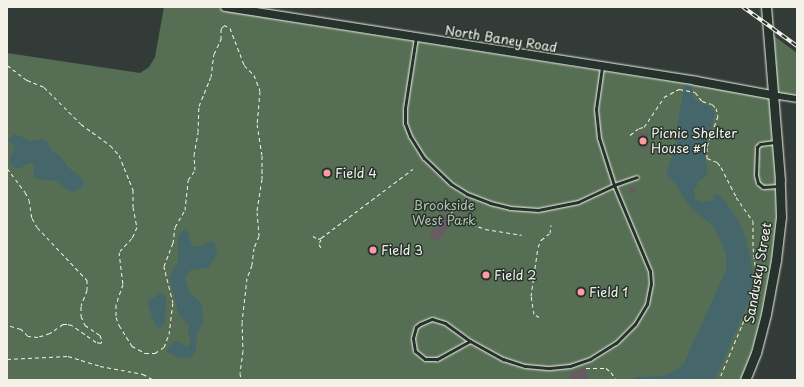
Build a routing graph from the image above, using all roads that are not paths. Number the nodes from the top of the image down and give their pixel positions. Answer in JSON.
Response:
{"nodes":[{"id":1,"x":225,"y":7,"type":"edge"},
{"id":2,"x":766,"y":7,"type":"edge"},
{"id":3,"x":416,"y":38,"type":"junction"},
{"id":4,"x":602,"y":67,"type":"junction"},
{"id":5,"x":772,"y":95,"type":"junction"},
{"id":6,"x":797,"y":99,"type":"edge"},
{"id":7,"x":776,"y":142,"type":"junction"},
{"id":8,"x":638,"y":177,"type":"dead end"},
{"id":9,"x":614,"y":185,"type":"junction"},
{"id":10,"x":780,"y":186,"type":"junction"},
{"id":11,"x":470,"y":342,"type":"junction"},
{"id":12,"x":745,"y":380,"type":"edge"}],
"edges":[{"from":1,"to":3,"type":"street","name":"North Baney Road"},
{"from":2,"to":5,"type":"main road","name":"Sandusky Street"},
{"from":3,"to":4,"type":"street","name":"North Baney Road"},
{"from":3,"to":9,"type":"lane"},
{"from":4,"to":5,"type":"street","name":"North Baney Road"},
{"from":4,"to":9,"type":"lane"},
{"from":5,"to":6,"type":"street"},
{"from":5,"to":7,"type":"main road","name":"Sandusky Street"},
{"from":7,"to":10,"type":"main road","name":"Sandusky Street"},
{"from":7,"to":10,"type":"lane"},
{"from":8,"to":9,"type":"lane"},
{"from":9,"to":11,"type":"lane"},
{"from":10,"to":12,"type":"main road","name":"Sandusky Street"},
{"from":11,"to":11,"type":"lane"}]}
